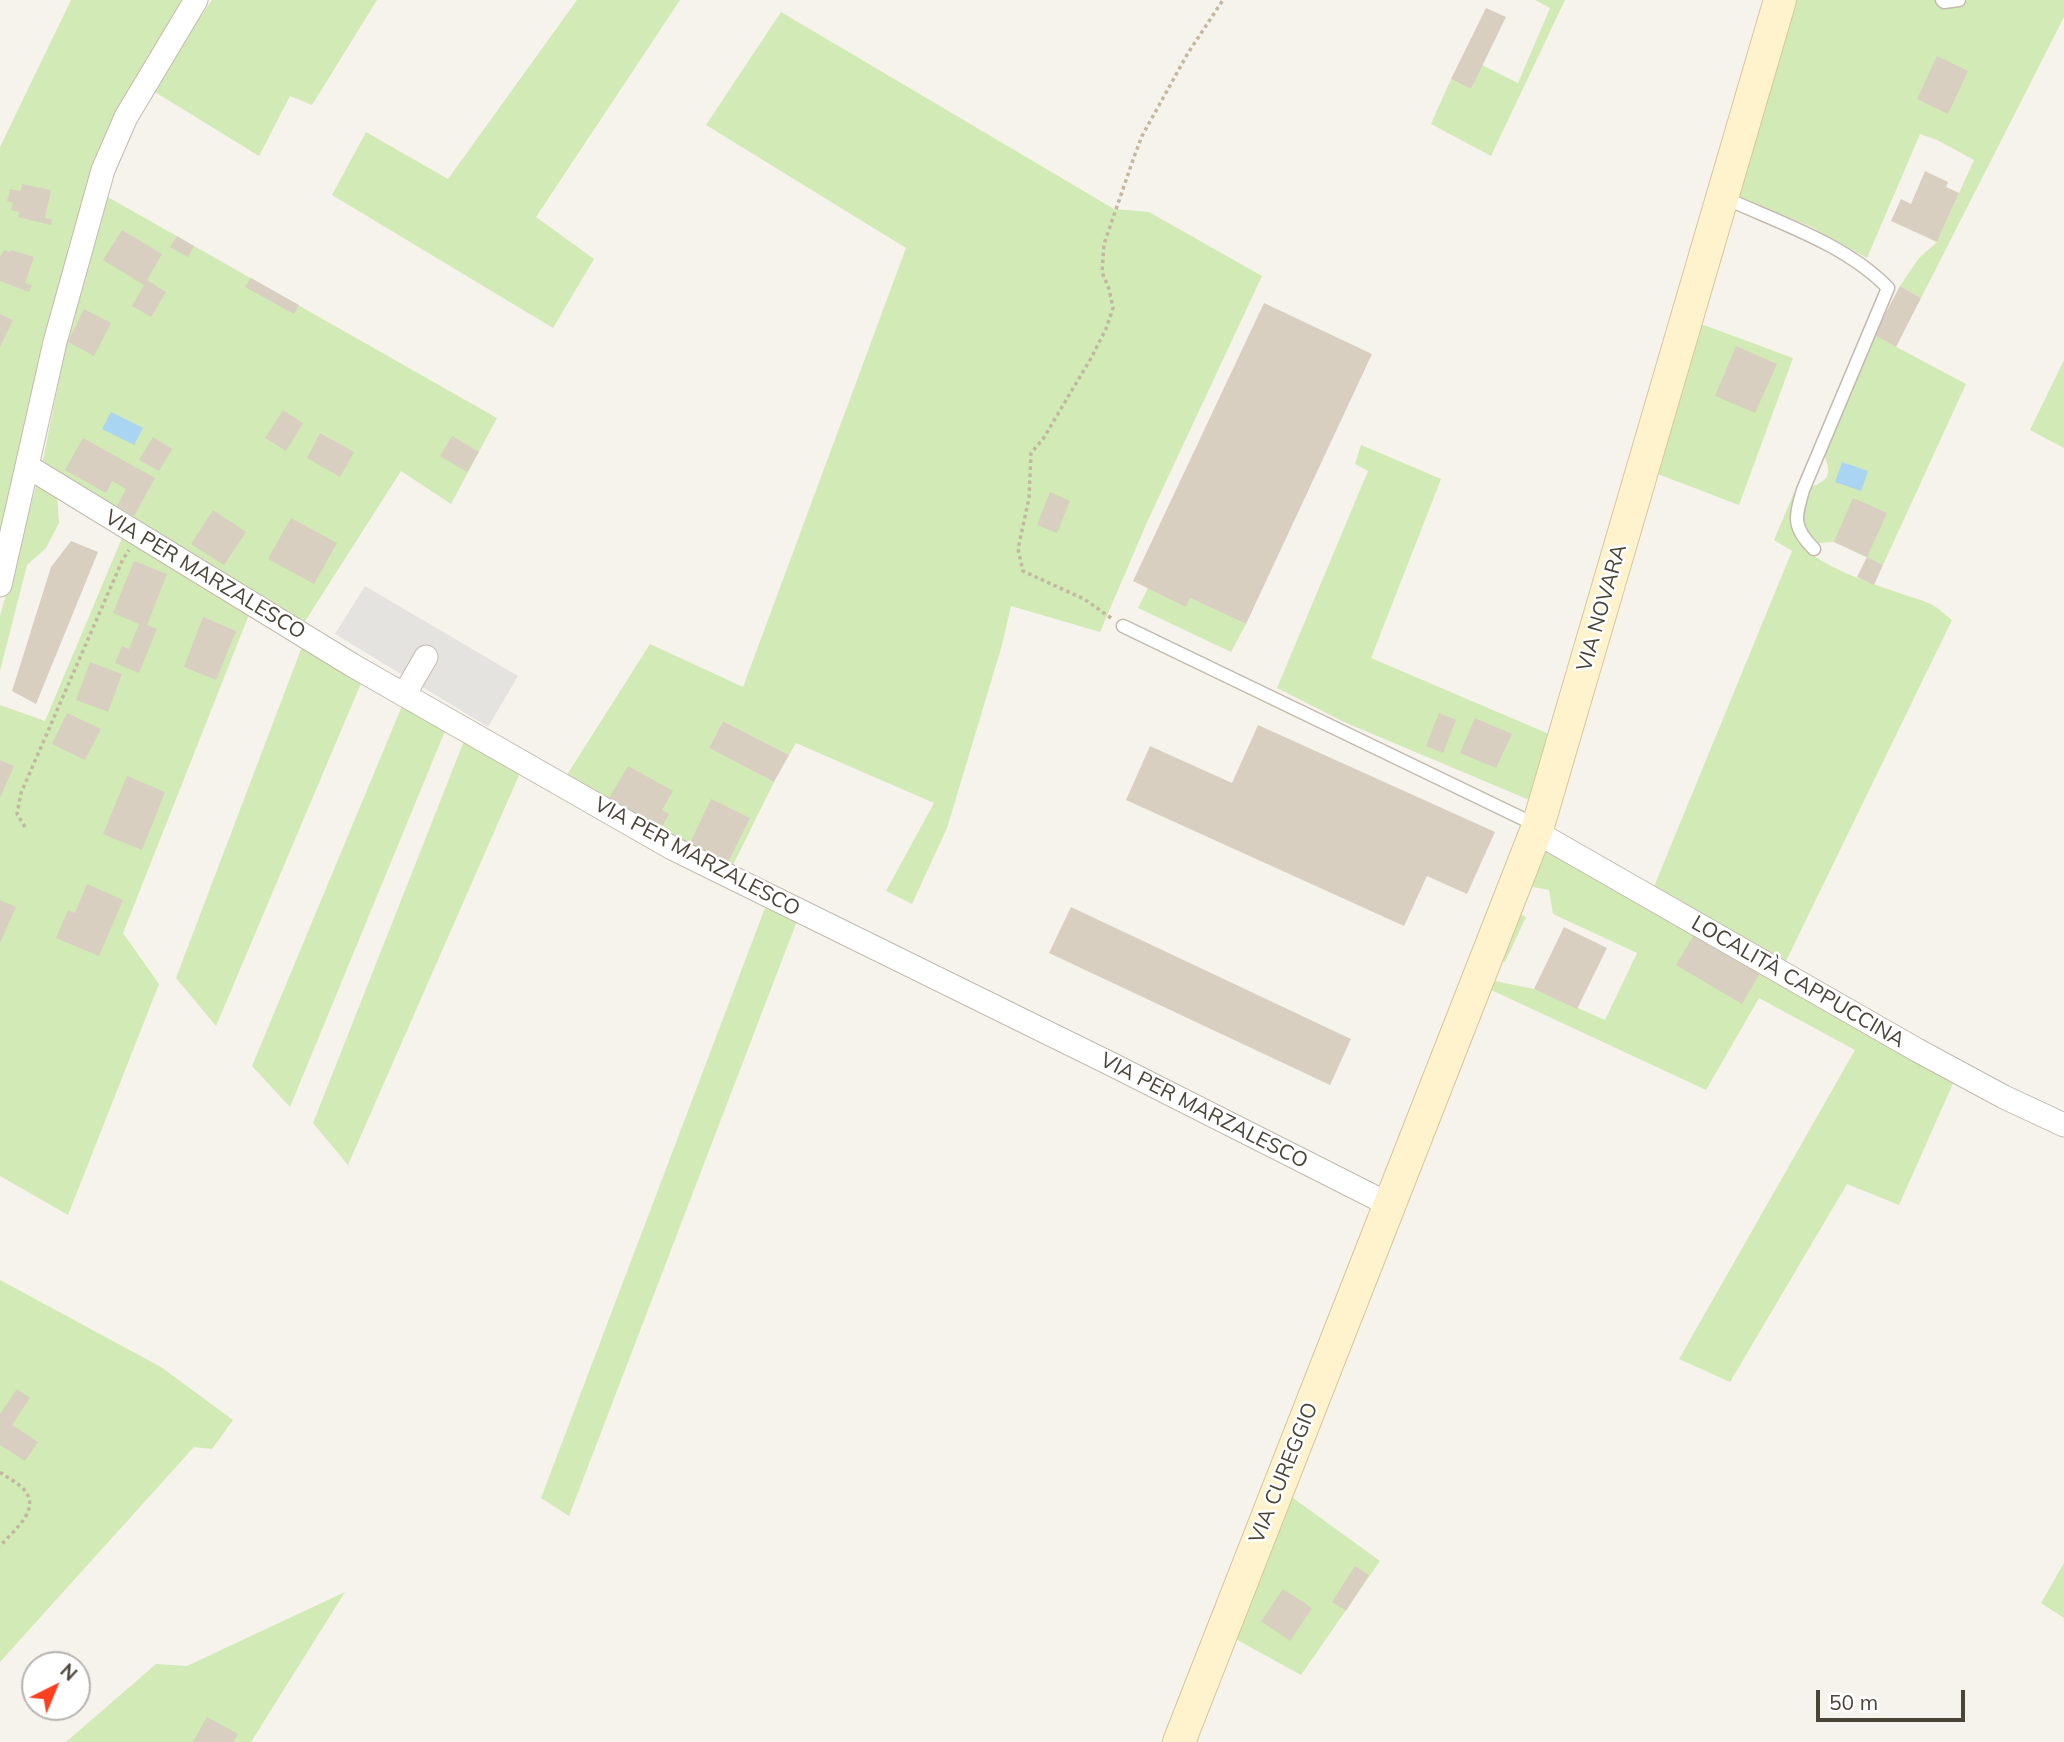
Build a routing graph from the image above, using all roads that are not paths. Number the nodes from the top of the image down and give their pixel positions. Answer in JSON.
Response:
{"nodes":[{"id":1,"x":196,"y":0,"type":"edge"},
{"id":2,"x":1780,"y":0,"type":"edge"},
{"id":3,"x":1942,"y":0,"type":"edge"},
{"id":4,"x":1959,"y":0,"type":"edge"},
{"id":5,"x":1723,"y":197,"type":"junction"},
{"id":6,"x":27,"y":466,"type":"junction"},
{"id":7,"x":1814,"y":549,"type":"dead end"},
{"id":8,"x":0,"y":585,"type":"edge"},
{"id":9,"x":1123,"y":626,"type":"road end"},
{"id":10,"x":426,"y":657,"type":"dead end"},
{"id":11,"x":404,"y":695,"type":"junction"},
{"id":12,"x":1537,"y":829,"type":"junction"},
{"id":13,"x":2064,"y":1125,"type":"edge"},
{"id":14,"x":1390,"y":1205,"type":"junction"},
{"id":15,"x":1178,"y":1742,"type":"edge"}],
"edges":[{"from":1,"to":6,"type":"street"},
{"from":2,"to":5,"type":"main road","name":"VIA NOVARA"},
{"from":3,"to":4,"type":"lane"},
{"from":5,"to":7,"type":"lane"},
{"from":5,"to":12,"type":"main road","name":"VIA NOVARA"},
{"from":6,"to":8,"type":"street"},
{"from":6,"to":11,"type":"street","name":"VIA PER MARZALESCO"},
{"from":9,"to":12,"type":"lane"},
{"from":10,"to":11,"type":"street"},
{"from":11,"to":14,"type":"street","name":"VIA PER MARZALESCO"},
{"from":12,"to":13,"type":"street","name":"LOCALITÀ CAPPUCCINA"},
{"from":12,"to":14,"type":"main road","name":"VIA NOVARA"},
{"from":14,"to":15,"type":"main road","name":"VIA CUREGGIO"}]}
